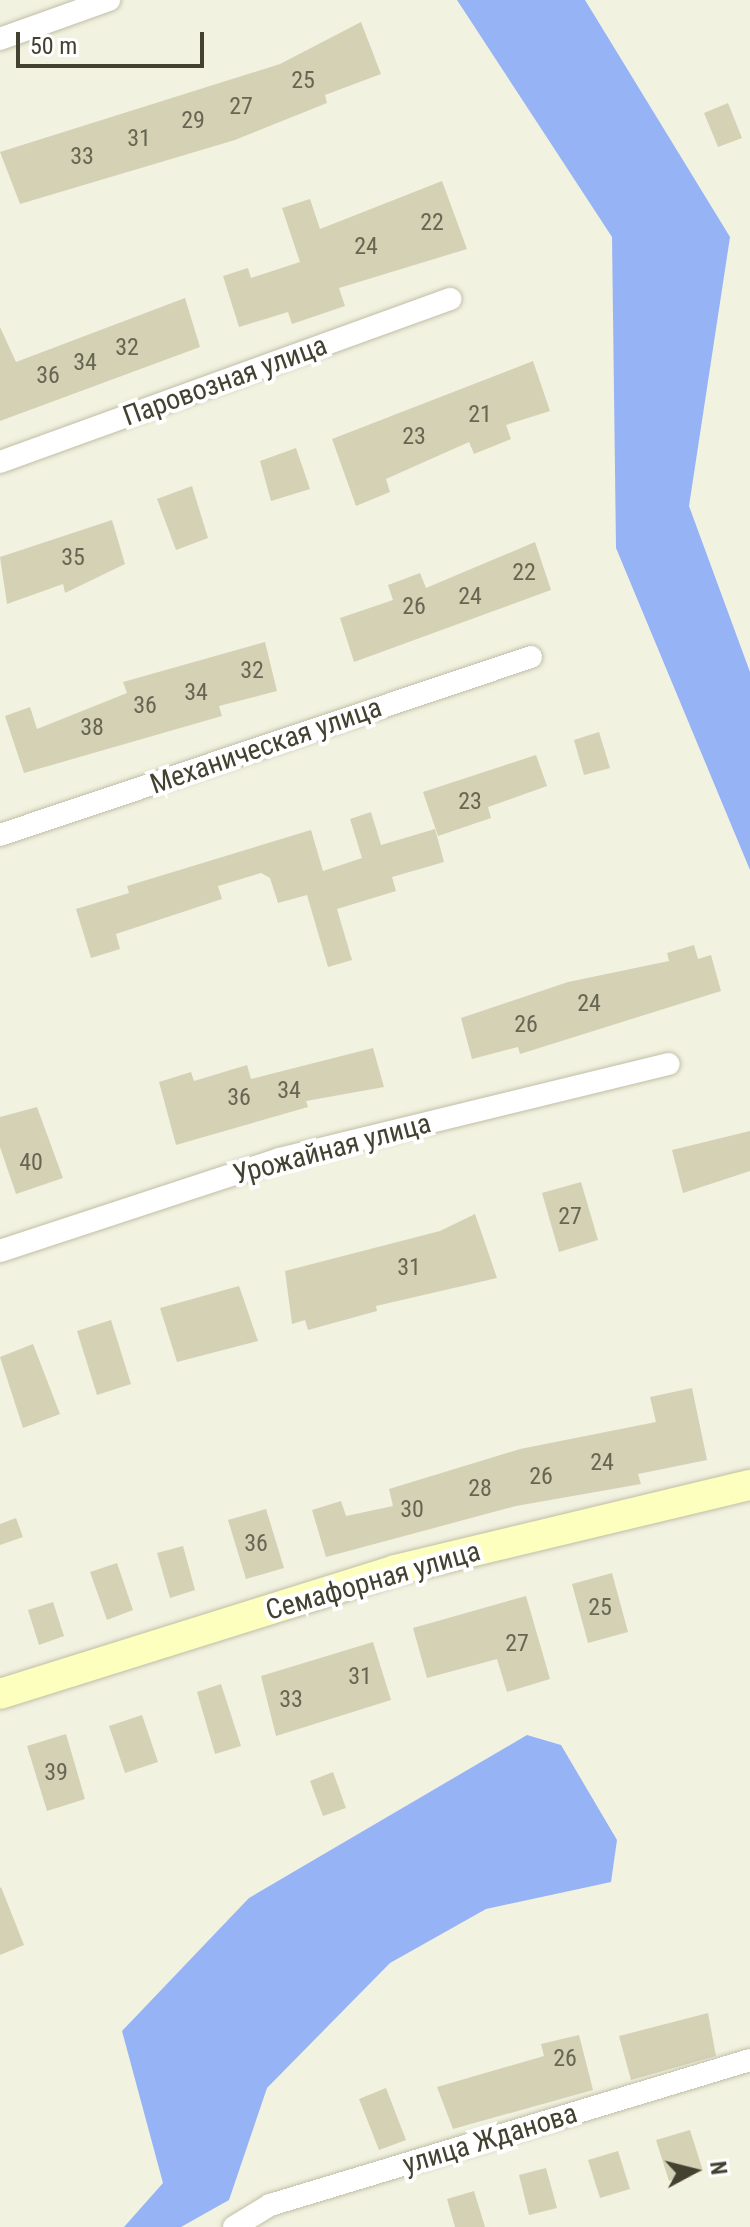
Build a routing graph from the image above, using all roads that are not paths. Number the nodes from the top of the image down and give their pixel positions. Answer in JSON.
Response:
{"nodes":[{"id":1,"x":109,"y":0,"type":"edge"},
{"id":2,"x":0,"y":39,"type":"edge"},
{"id":3,"x":450,"y":299,"type":"dead end"},
{"id":4,"x":0,"y":462,"type":"edge"},
{"id":5,"x":531,"y":657,"type":"dead end"},
{"id":6,"x":0,"y":835,"type":"edge"},
{"id":7,"x":669,"y":1064,"type":"dead end"},
{"id":8,"x":0,"y":1251,"type":"edge"},
{"id":9,"x":750,"y":1485,"type":"edge"},
{"id":10,"x":0,"y":1694,"type":"edge"},
{"id":11,"x":750,"y":2060,"type":"edge"},
{"id":12,"x":234,"y":2227,"type":"edge"}],
"edges":[{"from":1,"to":2,"type":"street"},
{"from":3,"to":4,"type":"street","name":"Паровозная улица"},
{"from":5,"to":6,"type":"street","name":"Механическая улица"},
{"from":7,"to":8,"type":"street","name":"Урожайная улица"},
{"from":9,"to":10,"type":"street","name":"Семафорная улица"},
{"from":11,"to":12,"type":"street","name":"улица Жданова"}]}
